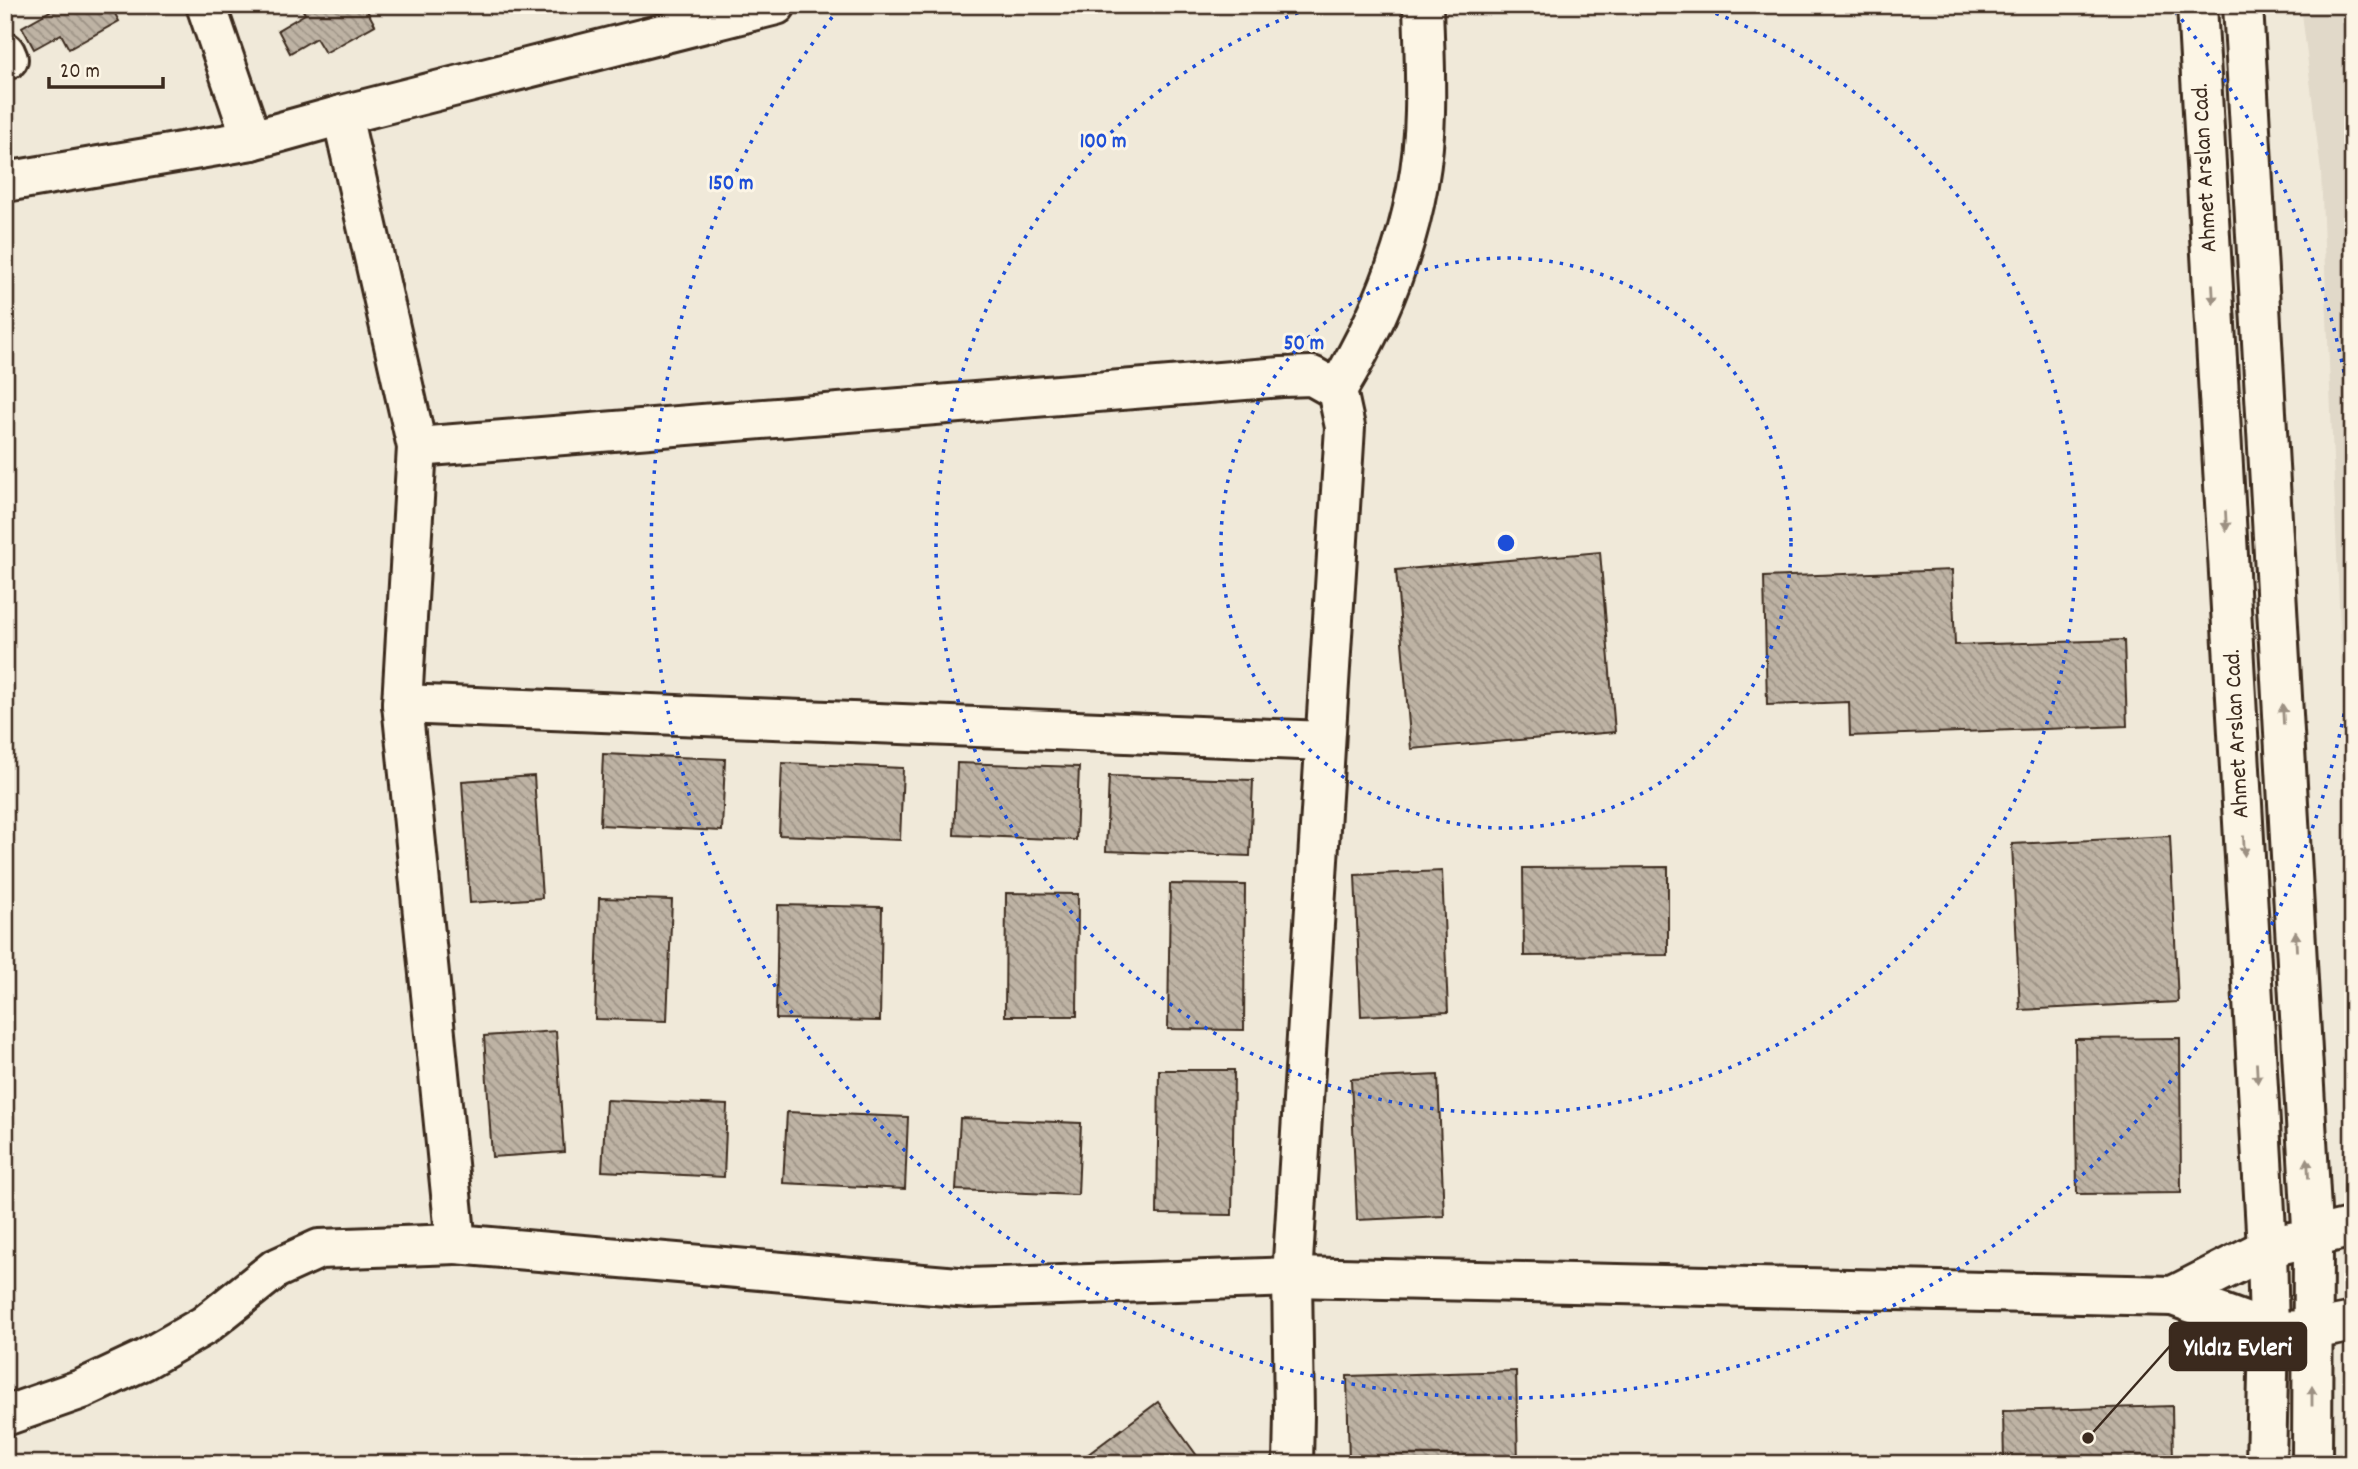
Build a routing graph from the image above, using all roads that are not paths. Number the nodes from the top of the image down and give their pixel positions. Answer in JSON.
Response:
{"nodes":[{"id":1,"x":206,"y":5,"type":"edge"},
{"id":2,"x":776,"y":5,"type":"edge"},
{"id":3,"x":1423,"y":5,"type":"edge"},
{"id":4,"x":2197,"y":5,"type":"edge"},
{"id":5,"x":2243,"y":5,"type":"edge"},
{"id":6,"x":342,"y":115,"type":"junction"},
{"id":7,"x":253,"y":140,"type":"junction"},
{"id":8,"x":5,"y":182,"type":"edge"},
{"id":9,"x":1336,"y":390,"type":"junction"},
{"id":10,"x":417,"y":447,"type":"junction"},
{"id":11,"x":402,"y":704,"type":"junction"},
{"id":12,"x":1325,"y":741,"type":"junction"},
{"id":13,"x":2353,"y":1227,"type":"edge"},
{"id":14,"x":2312,"y":1236,"type":"junction"},
{"id":15,"x":456,"y":1244,"type":"junction"},
{"id":16,"x":2267,"y":1248,"type":"junction"},
{"id":17,"x":1292,"y":1277,"type":"junction"},
{"id":18,"x":2173,"y":1296,"type":"junction"},
{"id":19,"x":2353,"y":1322,"type":"edge"},
{"id":20,"x":2312,"y":1330,"type":"junction"},
{"id":21,"x":2269,"y":1331,"type":"junction"},
{"id":22,"x":5,"y":1416,"type":"edge"},
{"id":23,"x":1293,"y":1464,"type":"edge"},
{"id":24,"x":2266,"y":1464,"type":"edge"},
{"id":25,"x":2312,"y":1464,"type":"edge"}],
"edges":[{"from":1,"to":7,"type":"street"},
{"from":2,"to":6,"type":"street"},
{"from":3,"to":9,"type":"street"},
{"from":4,"to":16,"type":"street","name":"Ahmet Arslan Cad.","one_way":true},
{"from":14,"to":5,"type":"street","name":"Ahmet Arslan Cad.","one_way":true},
{"from":6,"to":7,"type":"street"},
{"from":6,"to":10,"type":"street"},
{"from":7,"to":8,"type":"street"},
{"from":9,"to":10,"type":"street"},
{"from":9,"to":12,"type":"street"},
{"from":10,"to":11,"type":"street"},
{"from":11,"to":12,"type":"street"},
{"from":11,"to":15,"type":"street"},
{"from":12,"to":17,"type":"street"},
{"from":13,"to":14,"type":"street"},
{"from":14,"to":16,"type":"street"},
{"from":14,"to":20,"type":"street","name":"Ahmet Arslan Cad."},
{"from":15,"to":17,"type":"street"},
{"from":15,"to":22,"type":"street"},
{"from":16,"to":18,"type":"street"},
{"from":16,"to":21,"type":"street","name":"Ahmet Arslan Cad."},
{"from":17,"to":18,"type":"street"},
{"from":17,"to":23,"type":"street"},
{"from":18,"to":21,"type":"street"},
{"from":19,"to":20,"type":"street"},
{"from":20,"to":21,"type":"street"},
{"from":25,"to":20,"type":"street","name":"Ahmet Arslan Cad.","one_way":true},
{"from":21,"to":24,"type":"street","name":"Ahmet Arslan Cad."}]}
